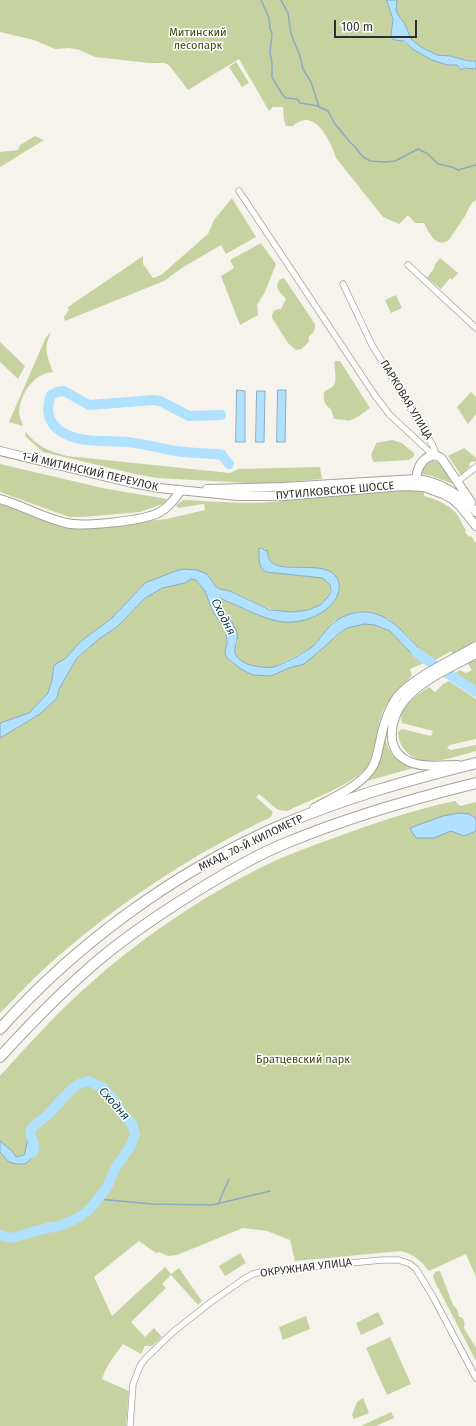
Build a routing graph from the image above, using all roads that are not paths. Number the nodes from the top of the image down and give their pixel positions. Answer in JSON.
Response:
{"nodes":[{"id":1,"x":239,"y":191,"type":"dead end"},
{"id":2,"x":408,"y":266,"type":"dead end"},
{"id":3,"x":343,"y":284,"type":"dead end"},
{"id":4,"x":476,"y":328,"type":"edge"},
{"id":5,"x":0,"y":451,"type":"edge"},
{"id":6,"x":435,"y":455,"type":"junction"},
{"id":7,"x":476,"y":467,"type":"edge"},
{"id":8,"x":416,"y":479,"type":"junction"},
{"id":9,"x":458,"y":481,"type":"junction"},
{"id":10,"x":424,"y":488,"type":"junction"},
{"id":11,"x":181,"y":490,"type":"junction"},
{"id":12,"x":0,"y":498,"type":"edge"},
{"id":13,"x":476,"y":512,"type":"edge"},
{"id":14,"x":476,"y":526,"type":"edge"},
{"id":15,"x":476,"y":646,"type":"edge"},
{"id":16,"x":476,"y":654,"type":"edge"},
{"id":17,"x":453,"y":663,"type":"junction"},
{"id":18,"x":429,"y":676,"type":"junction"},
{"id":19,"x":474,"y":764,"type":"edge"},
{"id":20,"x":476,"y":783,"type":"edge"},
{"id":21,"x":288,"y":822,"type":"junction"},
{"id":22,"x":0,"y":1030,"type":"edge"},
{"id":23,"x":0,"y":1057,"type":"edge"},
{"id":24,"x":476,"y":1378,"type":"edge"},
{"id":25,"x":130,"y":1426,"type":"edge"}],
"edges":[{"from":1,"to":6,"type":"street"},
{"from":2,"to":4,"type":"street"},
{"from":3,"to":6,"type":"street","name":"ПАРКОВАЯ УЛИЦА"},
{"from":5,"to":11,"type":"main road","name":"1-Й МИТИНСКИЙ ПЕРЕУЛОК"},
{"from":6,"to":8,"type":"main road"},
{"from":6,"to":9,"type":"main road","name":"ПАРКОВАЯ УЛИЦА"},
{"from":7,"to":9,"type":"street"},
{"from":8,"to":10,"type":"main road"},
{"from":8,"to":11,"type":"main road","name":"ПУТИЛКОВСКОЕ ШОССЕ"},
{"from":8,"to":13,"type":"main road","name":"ПУТИЛКОВСКОЕ ШОССЕ"},
{"from":9,"to":13,"type":"main road","name":"ПАРКОВАЯ УЛИЦА"},
{"from":10,"to":11,"type":"main road","name":"ПУТИЛКОВСКОЕ ШОССЕ"},
{"from":10,"to":14,"type":"main road","name":"ПУТИЛКОВСКОЕ ШОССЕ"},
{"from":11,"to":12,"type":"main road"},
{"from":15,"to":17,"type":"main road"},
{"from":16,"to":17,"type":"main road"},
{"from":17,"to":18,"type":"main road"},
{"from":18,"to":19,"type":"main road"},
{"from":18,"to":21,"type":"main road"},
{"from":19,"to":21,"type":"highway","name":"МКАД, 70-Й КИЛОМЕТР"},
{"from":20,"to":23,"type":"highway","name":"МКАД, 70-Й КИЛОМЕТР"},
{"from":21,"to":22,"type":"highway","name":"МКАД, 70-Й КИЛОМЕТР"},
{"from":24,"to":25,"type":"street","name":"ОКРУЖНАЯ УЛИЦА"}]}
